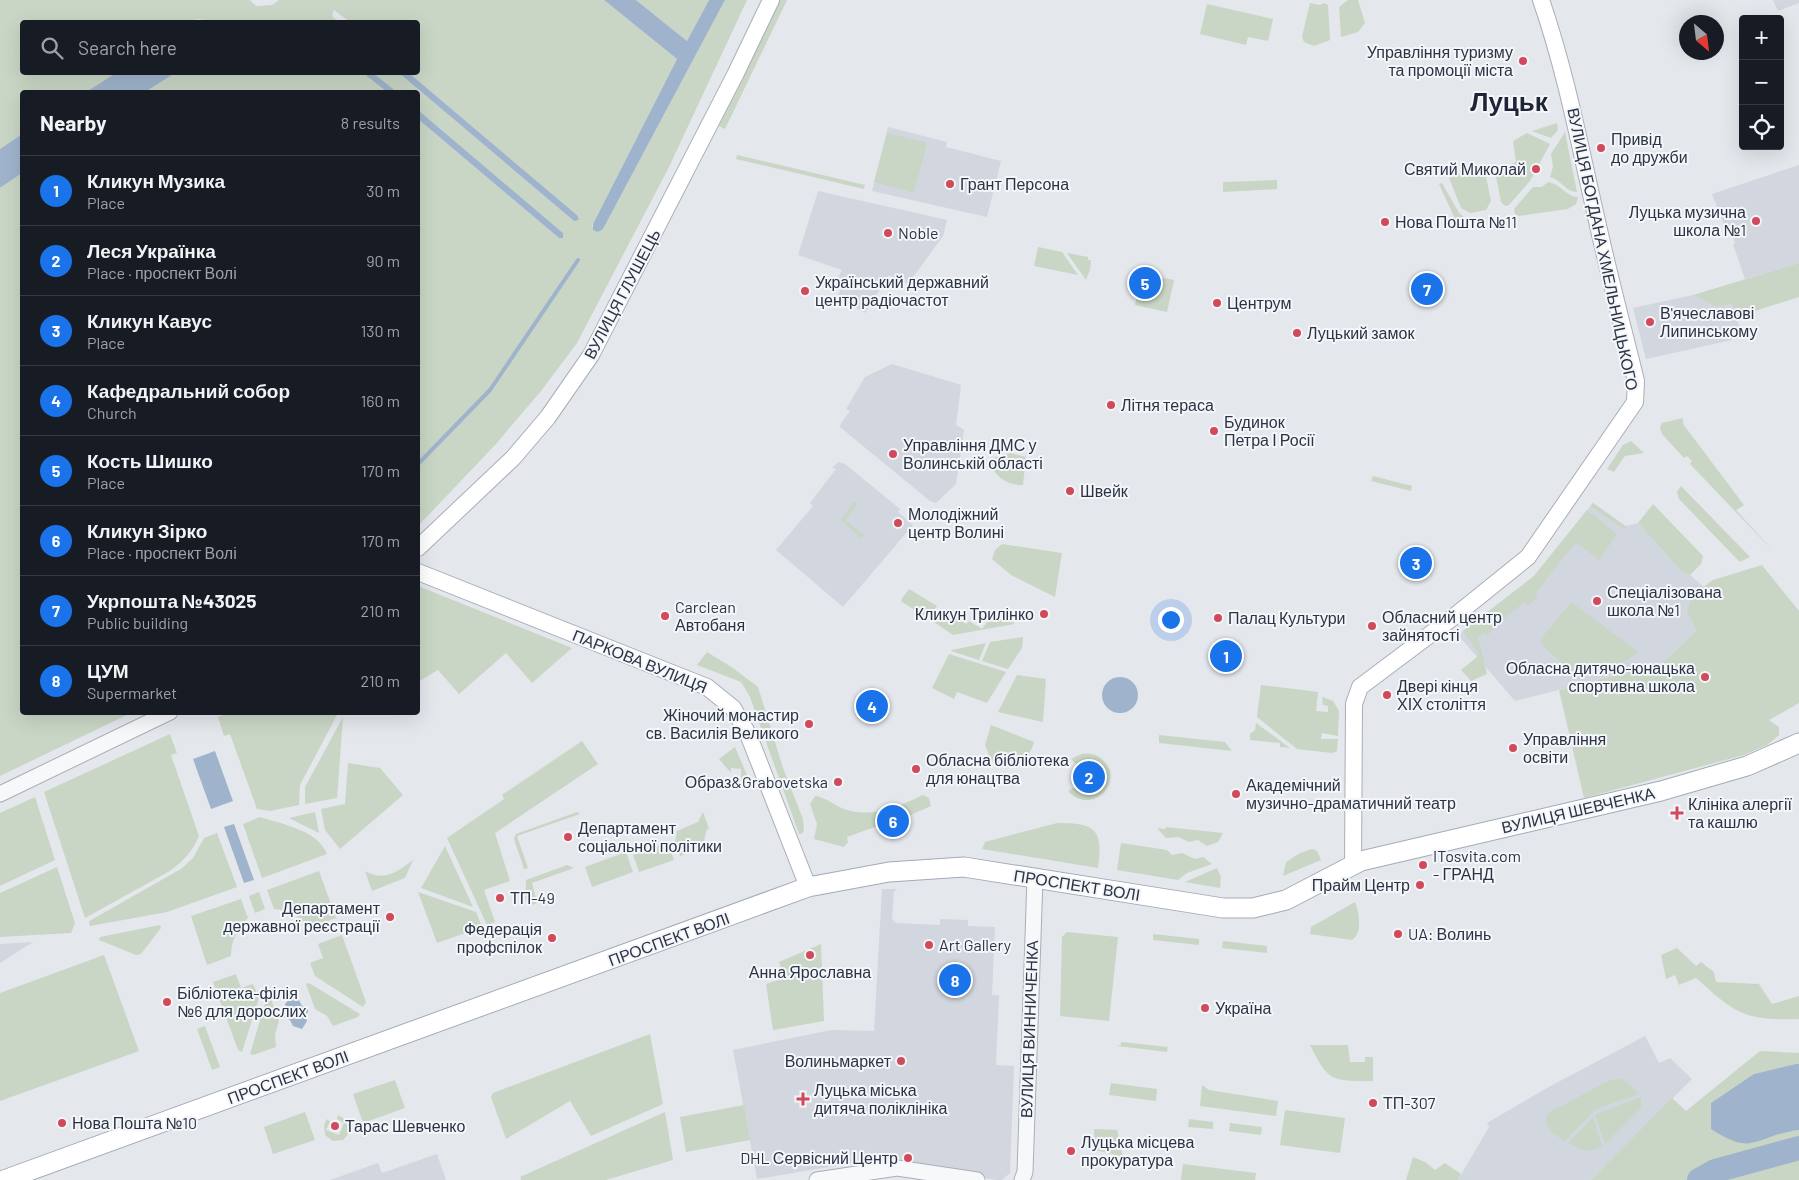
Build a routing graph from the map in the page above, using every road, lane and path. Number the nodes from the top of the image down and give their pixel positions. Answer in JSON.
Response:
{"nodes":[{"id":1,"x":771,"y":0,"type":"edge"},
{"id":2,"x":1541,"y":0,"type":"edge"},
{"id":3,"x":420,"y":546,"type":"edge"},
{"id":4,"x":420,"y":573,"type":"edge"},
{"id":5,"x":164,"y":715,"type":"edge"},
{"id":6,"x":1799,"y":743,"type":"edge"},
{"id":7,"x":0,"y":794,"type":"edge"},
{"id":8,"x":1353,"y":865,"type":"junction"},
{"id":9,"x":1035,"y":878,"type":"junction"},
{"id":10,"x":808,"y":887,"type":"junction"},
{"id":11,"x":4,"y":1180,"type":"edge"},
{"id":12,"x":817,"y":1180,"type":"edge"},
{"id":13,"x":976,"y":1180,"type":"edge"},
{"id":14,"x":1022,"y":1180,"type":"edge"}],
"edges":[{"from":1,"to":3,"type":"main road","name":"ВУЛИЦЯ ГЛУШЕЦЬ"},
{"from":2,"to":8,"type":"main road","name":"ВУЛИЦЯ БОГДАНА ХМЕЛЬНИЦЬКОГО"},
{"from":4,"to":10,"type":"main road","name":"ПАРКОВА ВУЛИЦЯ"},
{"from":5,"to":7,"type":"street"},
{"from":6,"to":8,"type":"main road","name":"ВУЛИЦЯ ШЕВЧЕНКА"},
{"from":8,"to":9,"type":"main road","name":"ПРОСПЕКТ ВОЛІ"},
{"from":9,"to":10,"type":"main road","name":"ПРОСПЕКТ ВОЛІ"},
{"from":9,"to":14,"type":"street","name":"ВУЛИЦЯ ВИННИЧЕНКА"},
{"from":10,"to":11,"type":"main road","name":"ПРОСПЕКТ ВОЛІ"},
{"from":12,"to":13,"type":"street"}]}
